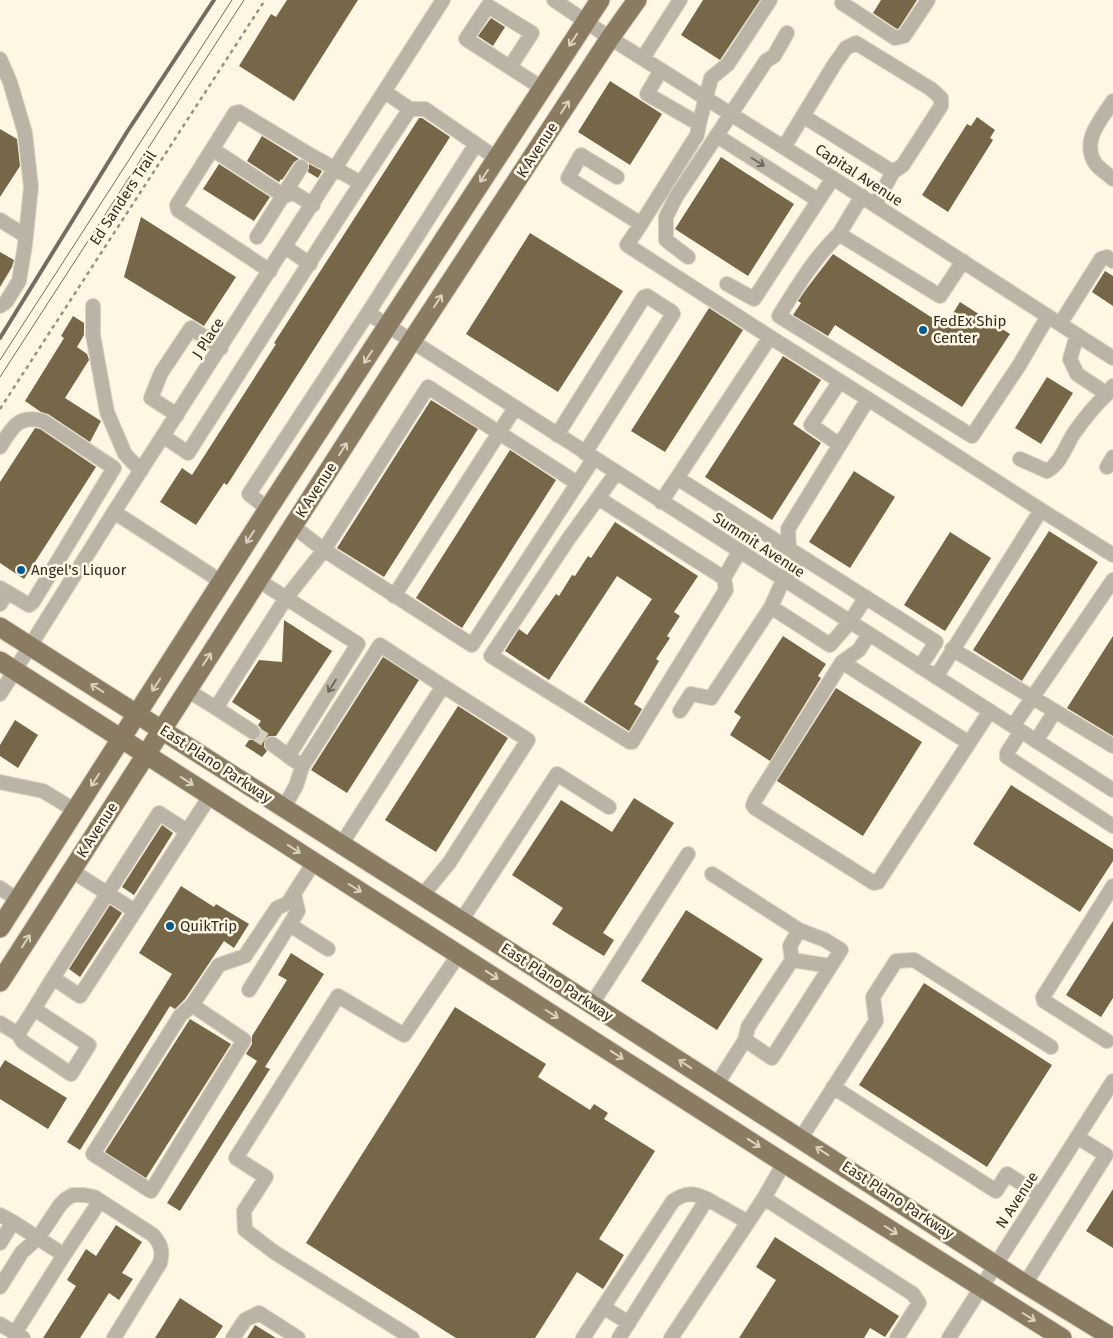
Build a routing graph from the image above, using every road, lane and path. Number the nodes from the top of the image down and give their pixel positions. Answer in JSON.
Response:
{"nodes":[{"id":1,"x":265,"y":0,"type":"edge"},
{"id":2,"x":443,"y":0,"type":"edge"},
{"id":3,"x":554,"y":0,"type":"edge"},
{"id":4,"x":600,"y":0,"type":"edge"},
{"id":5,"x":637,"y":0,"type":"edge"},
{"id":6,"x":680,"y":0,"type":"edge"},
{"id":7,"x":770,"y":0,"type":"edge"},
{"id":8,"x":844,"y":0,"type":"edge"},
{"id":9,"x":928,"y":0,"type":"edge"},
{"id":10,"x":586,"y":22,"type":"junction"},
{"id":11,"x":787,"y":33,"type":"dead end"},
{"id":12,"x":610,"y":38,"type":"junction"},
{"id":13,"x":643,"y":58,"type":"junction"},
{"id":14,"x":0,"y":59,"type":"edge"},
{"id":15,"x":510,"y":67,"type":"junction"},
{"id":16,"x":661,"y":70,"type":"junction"},
{"id":17,"x":542,"y":88,"type":"junction"},
{"id":18,"x":385,"y":92,"type":"junction"},
{"id":19,"x":706,"y":98,"type":"junction"},
{"id":20,"x":1113,"y":101,"type":"edge"},
{"id":21,"x":410,"y":108,"type":"junction"},
{"id":22,"x":731,"y":114,"type":"junction"},
{"id":23,"x":803,"y":116,"type":"junction"},
{"id":24,"x":699,"y":124,"type":"junction"},
{"id":25,"x":717,"y":136,"type":"junction"},
{"id":26,"x":476,"y":144,"type":"junction"},
{"id":27,"x":784,"y":147,"type":"junction"},
{"id":28,"x":212,"y":149,"type":"junction"},
{"id":29,"x":496,"y":158,"type":"junction"},
{"id":30,"x":305,"y":160,"type":"junction"},
{"id":31,"x":335,"y":170,"type":"junction"},
{"id":32,"x":893,"y":172,"type":"junction"},
{"id":33,"x":617,"y":177,"type":"dead end"},
{"id":34,"x":833,"y":178,"type":"junction"},
{"id":35,"x":1113,"y":179,"type":"edge"},
{"id":36,"x":361,"y":182,"type":"junction"},
{"id":37,"x":284,"y":196,"type":"junction"},
{"id":38,"x":862,"y":196,"type":"junction"},
{"id":39,"x":818,"y":200,"type":"junction"},
{"id":40,"x":313,"y":205,"type":"junction"},
{"id":41,"x":875,"y":205,"type":"junction"},
{"id":42,"x":0,"y":220,"type":"edge"},
{"id":43,"x":641,"y":224,"type":"junction"},
{"id":44,"x":839,"y":234,"type":"junction"},
{"id":45,"x":26,"y":236,"type":"junction"},
{"id":46,"x":257,"y":237,"type":"dead end"},
{"id":47,"x":285,"y":247,"type":"junction"},
{"id":48,"x":688,"y":257,"type":"dead end"},
{"id":49,"x":963,"y":261,"type":"junction"},
{"id":50,"x":1113,"y":261,"type":"edge"},
{"id":51,"x":310,"y":264,"type":"junction"},
{"id":52,"x":270,"y":272,"type":"junction"},
{"id":53,"x":727,"y":284,"type":"dead end"},
{"id":54,"x":0,"y":306,"type":"edge"},
{"id":55,"x":92,"y":306,"type":"dead end"},
{"id":56,"x":368,"y":313,"type":"junction"},
{"id":57,"x":1048,"y":316,"type":"junction"},
{"id":58,"x":1060,"y":324,"type":"junction"},
{"id":59,"x":388,"y":326,"type":"junction"},
{"id":60,"x":1077,"y":335,"type":"junction"},
{"id":61,"x":770,"y":336,"type":"junction"},
{"id":62,"x":412,"y":342,"type":"junction"},
{"id":63,"x":221,"y":348,"type":"junction"},
{"id":64,"x":1113,"y":358,"type":"edge"},
{"id":65,"x":840,"y":381,"type":"junction"},
{"id":66,"x":322,"y":382,"type":"junction"},
{"id":67,"x":1110,"y":390,"type":"edge"},
{"id":68,"x":343,"y":396,"type":"junction"},
{"id":69,"x":868,"y":399,"type":"junction"},
{"id":70,"x":515,"y":408,"type":"junction"},
{"id":71,"x":0,"y":409,"type":"edge"},
{"id":72,"x":177,"y":415,"type":"junction"},
{"id":73,"x":499,"y":433,"type":"junction"},
{"id":74,"x":557,"y":435,"type":"junction"},
{"id":75,"x":163,"y":436,"type":"junction"},
{"id":76,"x":840,"y":445,"type":"junction"},
{"id":77,"x":0,"y":446,"type":"edge"},
{"id":78,"x":589,"y":456,"type":"junction"},
{"id":79,"x":1020,"y":459,"type":"dead end"},
{"id":80,"x":141,"y":471,"type":"junction"},
{"id":81,"x":616,"y":473,"type":"junction"},
{"id":82,"x":678,"y":478,"type":"junction"},
{"id":83,"x":105,"y":482,"type":"junction"},
{"id":84,"x":577,"y":483,"type":"junction"},
{"id":85,"x":126,"y":495,"type":"junction"},
{"id":86,"x":598,"y":498,"type":"junction"},
{"id":87,"x":661,"y":502,"type":"junction"},
{"id":88,"x":268,"y":509,"type":"junction"},
{"id":89,"x":1041,"y":510,"type":"junction"},
{"id":90,"x":114,"y":512,"type":"junction"},
{"id":91,"x":293,"y":526,"type":"junction"},
{"id":92,"x":324,"y":550,"type":"junction"},
{"id":93,"x":739,"y":552,"type":"junction"},
{"id":94,"x":794,"y":552,"type":"junction"},
{"id":95,"x":1113,"y":555,"type":"edge"},
{"id":96,"x":724,"y":578,"type":"junction"},
{"id":97,"x":258,"y":580,"type":"junction"},
{"id":98,"x":783,"y":580,"type":"junction"},
{"id":99,"x":1113,"y":580,"type":"edge"},
{"id":100,"x":222,"y":582,"type":"junction"},
{"id":101,"x":2,"y":595,"type":"edge"},
{"id":102,"x":36,"y":596,"type":"junction"},
{"id":103,"x":394,"y":596,"type":"junction"},
{"id":104,"x":866,"y":597,"type":"junction"},
{"id":105,"x":286,"y":598,"type":"junction"},
{"id":106,"x":771,"y":607,"type":"junction"},
{"id":107,"x":54,"y":608,"type":"junction"},
{"id":108,"x":850,"y":622,"type":"junction"},
{"id":109,"x":0,"y":627,"type":"edge"},
{"id":110,"x":869,"y":634,"type":"junction"},
{"id":111,"x":30,"y":646,"type":"junction"},
{"id":112,"x":952,"y":649,"type":"junction"},
{"id":113,"x":842,"y":662,"type":"junction"},
{"id":114,"x":8,"y":666,"type":"edge"},
{"id":115,"x":920,"y":667,"type":"junction"},
{"id":116,"x":936,"y":677,"type":"junction"},
{"id":117,"x":443,"y":686,"type":"junction"},
{"id":118,"x":187,"y":690,"type":"junction"},
{"id":119,"x":0,"y":694,"type":"edge"},
{"id":120,"x":1034,"y":697,"type":"junction"},
{"id":121,"x":216,"y":708,"type":"junction"},
{"id":122,"x":680,"y":711,"type":"dead end"},
{"id":123,"x":990,"y":711,"type":"junction"},
{"id":124,"x":1055,"y":711,"type":"junction"},
{"id":125,"x":138,"y":714,"type":"junction"},
{"id":126,"x":1017,"y":728,"type":"junction"},
{"id":127,"x":162,"y":730,"type":"junction"},
{"id":128,"x":253,"y":732,"type":"tunnel mouth"},
{"id":129,"x":122,"y":739,"type":"junction"},
{"id":130,"x":1036,"y":741,"type":"junction"},
{"id":131,"x":969,"y":743,"type":"junction"},
{"id":132,"x":272,"y":744,"type":"tunnel mouth"},
{"id":133,"x":1113,"y":746,"type":"edge"},
{"id":134,"x":146,"y":755,"type":"junction"},
{"id":135,"x":289,"y":755,"type":"junction"},
{"id":136,"x":302,"y":767,"type":"junction"},
{"id":137,"x":0,"y":782,"type":"edge"},
{"id":138,"x":1112,"y":786,"type":"edge"},
{"id":139,"x":210,"y":796,"type":"junction"},
{"id":140,"x":284,"y":807,"type":"junction"},
{"id":141,"x":609,"y":807,"type":"dead end"},
{"id":142,"x":76,"y":810,"type":"junction"},
{"id":143,"x":1113,"y":826,"type":"edge"},
{"id":144,"x":187,"y":831,"type":"junction"},
{"id":145,"x":341,"y":845,"type":"junction"},
{"id":146,"x":688,"y":854,"type":"dead end"},
{"id":147,"x":314,"y":862,"type":"junction"},
{"id":148,"x":72,"y":870,"type":"junction"},
{"id":149,"x":712,"y":874,"type":"dead end"},
{"id":150,"x":1113,"y":886,"type":"edge"},
{"id":151,"x":0,"y":888,"type":"edge"},
{"id":152,"x":108,"y":893,"type":"junction"},
{"id":153,"x":294,"y":894,"type":"junction"},
{"id":154,"x":422,"y":896,"type":"junction"},
{"id":155,"x":18,"y":900,"type":"junction"},
{"id":156,"x":135,"y":911,"type":"junction"},
{"id":157,"x":461,"y":921,"type":"junction"},
{"id":158,"x":290,"y":925,"type":"junction"},
{"id":159,"x":0,"y":928,"type":"edge"},
{"id":160,"x":799,"y":930,"type":"junction"},
{"id":161,"x":328,"y":949,"type":"dead end"},
{"id":162,"x":459,"y":954,"type":"junction"},
{"id":163,"x":792,"y":960,"type":"junction"},
{"id":164,"x":830,"y":966,"type":"junction"},
{"id":165,"x":53,"y":978,"type":"junction"},
{"id":166,"x":0,"y":982,"type":"edge"},
{"id":167,"x":249,"y":990,"type":"dead end"},
{"id":168,"x":592,"y":1004,"type":"junction"},
{"id":169,"x":192,"y":1005,"type":"junction"},
{"id":170,"x":34,"y":1009,"type":"junction"},
{"id":171,"x":0,"y":1023,"type":"edge"},
{"id":172,"x":576,"y":1029,"type":"junction"},
{"id":173,"x":18,"y":1034,"type":"junction"},
{"id":174,"x":745,"y":1040,"type":"junction"},
{"id":175,"x":1111,"y":1040,"type":"edge"},
{"id":176,"x":1051,"y":1047,"type":"dead end"},
{"id":177,"x":1113,"y":1081,"type":"edge"},
{"id":178,"x":717,"y":1084,"type":"junction"},
{"id":179,"x":833,"y":1087,"type":"junction"},
{"id":180,"x":1077,"y":1137,"type":"junction"},
{"id":181,"x":801,"y":1138,"type":"junction"},
{"id":182,"x":784,"y":1162,"type":"junction"},
{"id":183,"x":1040,"y":1195,"type":"junction"},
{"id":184,"x":764,"y":1198,"type":"junction"},
{"id":185,"x":707,"y":1199,"type":"junction"},
{"id":186,"x":100,"y":1201,"type":"junction"},
{"id":187,"x":0,"y":1215,"type":"edge"},
{"id":188,"x":13,"y":1222,"type":"junction"},
{"id":189,"x":748,"y":1222,"type":"junction"},
{"id":190,"x":38,"y":1238,"type":"junction"},
{"id":191,"x":0,"y":1243,"type":"edge"},
{"id":192,"x":64,"y":1255,"type":"junction"},
{"id":193,"x":995,"y":1263,"type":"junction"},
{"id":194,"x":1026,"y":1284,"type":"junction"},
{"id":195,"x":0,"y":1287,"type":"edge"},
{"id":196,"x":981,"y":1287,"type":"junction"},
{"id":197,"x":603,"y":1307,"type":"junction"},
{"id":198,"x":629,"y":1323,"type":"junction"},
{"id":199,"x":0,"y":1324,"type":"edge"},
{"id":200,"x":19,"y":1336,"type":"edge"},
{"id":201,"x":1056,"y":1336,"type":"edge"},
{"id":202,"x":114,"y":1338,"type":"edge"},
{"id":203,"x":233,"y":1338,"type":"edge"},
{"id":204,"x":298,"y":1338,"type":"edge"},
{"id":205,"x":412,"y":1338,"type":"edge"},
{"id":206,"x":583,"y":1338,"type":"edge"},
{"id":207,"x":620,"y":1338,"type":"edge"},
{"id":208,"x":671,"y":1338,"type":"edge"},
{"id":209,"x":897,"y":1338,"type":"edge"},
{"id":210,"x":949,"y":1338,"type":"edge"},
{"id":211,"x":1113,"y":1338,"type":"edge"}],
"edges":[{"from":1,"to":71,"type":"path","name":"Ed Sanders Trail"},
{"from":2,"to":18,"type":"street","name":"J Place"},
{"from":3,"to":10,"type":"street","name":"Capital Avenue"},
{"from":4,"to":10,"type":"main road","name":"K Avenue"},
{"from":5,"to":12,"type":"main road","name":"K Avenue"},
{"from":6,"to":13,"type":"street"},
{"from":7,"to":19,"type":"street"},
{"from":8,"to":9,"type":"street"},
{"from":10,"to":12,"type":"street","name":"Capital Avenue"},
{"from":10,"to":17,"type":"main road","name":"K Avenue","one_way":true},
{"from":11,"to":22,"type":"street"},
{"from":12,"to":13,"type":"street","name":"Capital Avenue"},
{"from":62,"to":12,"type":"main road","name":"K Avenue","one_way":true},
{"from":13,"to":16,"type":"street","name":"Capital Avenue"},
{"from":14,"to":45,"type":"street"},
{"from":15,"to":15,"type":"street"},
{"from":15,"to":17,"type":"street"},
{"from":16,"to":19,"type":"street","name":"Capital Avenue"},
{"from":16,"to":24,"type":"street"},
{"from":17,"to":29,"type":"main road","name":"K Avenue"},
{"from":18,"to":21,"type":"street"},
{"from":18,"to":31,"type":"street","name":"J Place"},
{"from":19,"to":22,"type":"street","name":"Capital Avenue"},
{"from":19,"to":24,"type":"street"},
{"from":20,"to":35,"type":"street"},
{"from":21,"to":26,"type":"street"},
{"from":21,"to":36,"type":"street"},
{"from":22,"to":25,"type":"street"},
{"from":22,"to":27,"type":"street","name":"Capital Avenue"},
{"from":23,"to":27,"type":"street"},
{"from":23,"to":32,"type":"street"},
{"from":23,"to":32,"type":"street"},
{"from":24,"to":43,"type":"street"},
{"from":25,"to":39,"type":"street","one_way":true},
{"from":25,"to":48,"type":"street"},
{"from":26,"to":29,"type":"street"},
{"from":26,"to":56,"type":"street"},
{"from":27,"to":34,"type":"street","name":"Capital Avenue"},
{"from":28,"to":30,"type":"street"},
{"from":28,"to":37,"type":"street"},
{"from":28,"to":52,"type":"street"},
{"from":29,"to":59,"type":"main road","name":"K Avenue","one_way":true},
{"from":30,"to":31,"type":"street"},
{"from":30,"to":37,"type":"street"},
{"from":31,"to":36,"type":"street"},
{"from":31,"to":40,"type":"street","name":"J Place"},
{"from":32,"to":41,"type":"street"},
{"from":33,"to":43,"type":"street"},
{"from":34,"to":38,"type":"street","name":"Capital Avenue"},
{"from":34,"to":39,"type":"street"},
{"from":36,"to":51,"type":"street"},
{"from":37,"to":40,"type":"street"},
{"from":37,"to":46,"type":"street"},
{"from":38,"to":41,"type":"street","name":"Capital Avenue"},
{"from":38,"to":44,"type":"street"},
{"from":39,"to":53,"type":"street"},
{"from":40,"to":47,"type":"street","name":"J Place"},
{"from":41,"to":49,"type":"street","name":"Capital Avenue"},
{"from":42,"to":45,"type":"street"},
{"from":43,"to":61,"type":"street"},
{"from":44,"to":49,"type":"street"},
{"from":44,"to":57,"type":"street"},
{"from":45,"to":54,"type":"street"},
{"from":47,"to":51,"type":"street"},
{"from":47,"to":52,"type":"street","name":"J Place"},
{"from":49,"to":57,"type":"street","name":"Capital Avenue"},
{"from":50,"to":58,"type":"street"},
{"from":51,"to":75,"type":"street"},
{"from":52,"to":63,"type":"street","name":"J Place"},
{"from":55,"to":80,"type":"street"},
{"from":56,"to":59,"type":"street","name":"Summit Avenue"},
{"from":56,"to":66,"type":"street"},
{"from":57,"to":58,"type":"street","name":"Capital Avenue"},
{"from":58,"to":60,"type":"street","name":"Capital Avenue"},
{"from":59,"to":62,"type":"street","name":"Summit Avenue"},
{"from":59,"to":68,"type":"main road","name":"K Avenue","one_way":true},
{"from":60,"to":64,"type":"street","name":"Capital Avenue"},
{"from":60,"to":67,"type":"street"},
{"from":61,"to":65,"type":"street"},
{"from":61,"to":82,"type":"street"},
{"from":62,"to":70,"type":"street","name":"Summit Avenue"},
{"from":91,"to":62,"type":"main road","name":"K Avenue","one_way":true},
{"from":63,"to":72,"type":"street","name":"J Place"},
{"from":63,"to":72,"type":"street"},
{"from":65,"to":69,"type":"street"},
{"from":65,"to":76,"type":"street"},
{"from":66,"to":68,"type":"street"},
{"from":66,"to":88,"type":"street"},
{"from":67,"to":79,"type":"street"},
{"from":68,"to":88,"type":"main road","name":"K Avenue"},
{"from":69,"to":76,"type":"street"},
{"from":69,"to":89,"type":"street"},
{"from":70,"to":73,"type":"street"},
{"from":70,"to":74,"type":"street","name":"Summit Avenue"},
{"from":72,"to":75,"type":"street","name":"J Place"},
{"from":73,"to":84,"type":"street"},
{"from":73,"to":92,"type":"street"},
{"from":73,"to":103,"type":"street"},
{"from":74,"to":78,"type":"street","name":"Summit Avenue"},
{"from":74,"to":78,"type":"street"},
{"from":75,"to":80,"type":"street","name":"J Place"},
{"from":76,"to":94,"type":"street"},
{"from":77,"to":83,"type":"street"},
{"from":78,"to":81,"type":"street","name":"Summit Avenue"},
{"from":78,"to":84,"type":"street"},
{"from":80,"to":85,"type":"street","name":"J Place"},
{"from":81,"to":86,"type":"street"},
{"from":81,"to":87,"type":"street","name":"Summit Avenue"},
{"from":82,"to":87,"type":"street"},
{"from":82,"to":94,"type":"street"},
{"from":83,"to":85,"type":"street"},
{"from":83,"to":102,"type":"street"},
{"from":84,"to":103,"type":"street"},
{"from":85,"to":90,"type":"street","name":"J Place"},
{"from":86,"to":96,"type":"street"},
{"from":86,"to":96,"type":"street"},
{"from":87,"to":93,"type":"street","name":"Summit Avenue"},
{"from":88,"to":91,"type":"main road"},
{"from":88,"to":100,"type":"main road","name":"K Avenue","one_way":true},
{"from":89,"to":95,"type":"street"},
{"from":89,"to":112,"type":"street"},
{"from":90,"to":100,"type":"street"},
{"from":90,"to":107,"type":"street","name":"J Place"},
{"from":91,"to":92,"type":"street"},
{"from":91,"to":97,"type":"main road","name":"K Avenue"},
{"from":92,"to":103,"type":"street"},
{"from":92,"to":105,"type":"street"},
{"from":93,"to":96,"type":"street"},
{"from":93,"to":98,"type":"street","name":"Summit Avenue"},
{"from":94,"to":98,"type":"street"},
{"from":94,"to":104,"type":"street"},
{"from":97,"to":105,"type":"street"},
{"from":118,"to":97,"type":"main road","name":"K Avenue","one_way":true},
{"from":98,"to":106,"type":"street"},
{"from":98,"to":108,"type":"street","name":"Summit Avenue"},
{"from":99,"to":120,"type":"street"},
{"from":100,"to":125,"type":"main road","name":"K Avenue","one_way":true},
{"from":101,"to":102,"type":"street"},
{"from":102,"to":107,"type":"street"},
{"from":104,"to":108,"type":"street"},
{"from":104,"to":115,"type":"street"},
{"from":105,"to":121,"type":"street"},
{"from":105,"to":135,"type":"street","one_way":true},
{"from":106,"to":108,"type":"street"},
{"from":106,"to":122,"type":"street"},
{"from":107,"to":111,"type":"street","name":"J Place"},
{"from":108,"to":110,"type":"street","name":"Summit Avenue"},
{"from":109,"to":111,"type":"main road","name":"East Plano Parkway"},
{"from":110,"to":113,"type":"street"},
{"from":110,"to":115,"type":"street","name":"Summit Avenue"},
{"from":111,"to":114,"type":"street","name":"J Place"},
{"from":125,"to":111,"type":"main road","name":"East Plano Parkway","one_way":true},
{"from":112,"to":116,"type":"street"},
{"from":112,"to":120,"type":"street"},
{"from":113,"to":131,"type":"street"},
{"from":113,"to":131,"type":"street"},
{"from":114,"to":119,"type":"street","name":"J Place"},
{"from":114,"to":129,"type":"main road","name":"East Plano Parkway"},
{"from":115,"to":116,"type":"street","name":"Summit Avenue"},
{"from":116,"to":123,"type":"street","name":"Summit Avenue"},
{"from":117,"to":136,"type":"street"},
{"from":117,"to":145,"type":"street"},
{"from":117,"to":154,"type":"street"},
{"from":118,"to":121,"type":"street"},
{"from":118,"to":127,"type":"main road","name":"K Avenue"},
{"from":120,"to":124,"type":"street"},
{"from":120,"to":126,"type":"street"},
{"from":121,"to":128,"type":"street"},
{"from":123,"to":126,"type":"street","name":"Summit Avenue"},
{"from":123,"to":131,"type":"street"},
{"from":124,"to":130,"type":"street"},
{"from":124,"to":133,"type":"street"},
{"from":125,"to":127,"type":"main road","name":"East Plano Parkway"},
{"from":125,"to":129,"type":"main road","name":"K Avenue"},
{"from":126,"to":130,"type":"street","name":"Summit Avenue"},
{"from":126,"to":143,"type":"street"},
{"from":127,"to":134,"type":"main road","name":"K Avenue"},
{"from":127,"to":140,"type":"main road","name":"East Plano Parkway"},
{"from":129,"to":134,"type":"main road","name":"East Plano Parkway"},
{"from":129,"to":142,"type":"main road","name":"K Avenue","one_way":true},
{"from":130,"to":138,"type":"street","name":"Summit Avenue"},
{"from":132,"to":135,"type":"street"},
{"from":134,"to":139,"type":"main road","name":"East Plano Parkway","one_way":true},
{"from":134,"to":148,"type":"main road","name":"K Avenue"},
{"from":135,"to":136,"type":"street"},
{"from":136,"to":140,"type":"street"},
{"from":137,"to":142,"type":"street"},
{"from":139,"to":144,"type":"street"},
{"from":139,"to":147,"type":"main road","name":"East Plano Parkway","one_way":true},
{"from":140,"to":145,"type":"main road","name":"East Plano Parkway"},
{"from":141,"to":157,"type":"street"},
{"from":142,"to":155,"type":"main road","name":"K Avenue"},
{"from":144,"to":152,"type":"street"},
{"from":144,"to":156,"type":"street"},
{"from":145,"to":147,"type":"main road"},
{"from":145,"to":154,"type":"main road","name":"East Plano Parkway"},
{"from":146,"to":168,"type":"street"},
{"from":147,"to":153,"type":"street"},
{"from":147,"to":162,"type":"main road","name":"East Plano Parkway","one_way":true},
{"from":148,"to":152,"type":"street"},
{"from":166,"to":148,"type":"main road","name":"K Avenue","one_way":true},
{"from":149,"to":160,"type":"street"},
{"from":150,"to":175,"type":"street"},
{"from":151,"to":155,"type":"street"},
{"from":152,"to":156,"type":"street"},
{"from":152,"to":165,"type":"street"},
{"from":153,"to":158,"type":"street"},
{"from":153,"to":169,"type":"street"},
{"from":154,"to":157,"type":"main road","name":"East Plano Parkway"},
{"from":155,"to":159,"type":"main road","name":"K Avenue"},
{"from":156,"to":165,"type":"street"},
{"from":157,"to":162,"type":"main road"},
{"from":157,"to":168,"type":"main road","name":"East Plano Parkway"},
{"from":158,"to":161,"type":"street"},
{"from":158,"to":167,"type":"street"},
{"from":160,"to":163,"type":"street"},
{"from":160,"to":164,"type":"street"},
{"from":162,"to":172,"type":"main road","name":"East Plano Parkway","one_way":true},
{"from":162,"to":205,"type":"street"},
{"from":163,"to":164,"type":"street"},
{"from":163,"to":174,"type":"street"},
{"from":164,"to":174,"type":"street"},
{"from":165,"to":170,"type":"street"},
{"from":168,"to":172,"type":"main road"},
{"from":178,"to":168,"type":"main road","name":"East Plano Parkway","one_way":true},
{"from":169,"to":169,"type":"street"},
{"from":170,"to":173,"type":"street"},
{"from":170,"to":173,"type":"street"},
{"from":171,"to":173,"type":"street"},
{"from":172,"to":182,"type":"main road","name":"East Plano Parkway","one_way":true},
{"from":174,"to":178,"type":"street"},
{"from":176,"to":179,"type":"street"},
{"from":177,"to":180,"type":"street","name":"N Avenue"},
{"from":178,"to":181,"type":"main road","name":"East Plano Parkway"},
{"from":179,"to":181,"type":"street"},
{"from":179,"to":183,"type":"street"},
{"from":180,"to":183,"type":"street","name":"N Avenue"},
{"from":180,"to":194,"type":"street"},
{"from":181,"to":182,"type":"main road"},
{"from":193,"to":181,"type":"main road","name":"East Plano Parkway","one_way":true},
{"from":182,"to":184,"type":"street"},
{"from":182,"to":196,"type":"main road","name":"East Plano Parkway","one_way":true},
{"from":183,"to":193,"type":"street","name":"N Avenue"},
{"from":184,"to":189,"type":"street"},
{"from":184,"to":209,"type":"street"},
{"from":185,"to":189,"type":"street"},
{"from":185,"to":197,"type":"street"},
{"from":185,"to":198,"type":"street"},
{"from":186,"to":190,"type":"street"},
{"from":186,"to":192,"type":"street"},
{"from":186,"to":202,"type":"street"},
{"from":187,"to":188,"type":"street"},
{"from":188,"to":190,"type":"street"},
{"from":188,"to":191,"type":"street"},
{"from":189,"to":208,"type":"street"},
{"from":190,"to":192,"type":"street"},
{"from":190,"to":195,"type":"street"},
{"from":192,"to":200,"type":"street"},
{"from":193,"to":194,"type":"main road","name":"East Plano Parkway"},
{"from":193,"to":196,"type":"street","name":"N Avenue"},
{"from":194,"to":211,"type":"main road","name":"East Plano Parkway"},
{"from":196,"to":201,"type":"main road","name":"East Plano Parkway","one_way":true},
{"from":196,"to":210,"type":"street","name":"N Avenue"},
{"from":197,"to":198,"type":"street"},
{"from":197,"to":206,"type":"street"},
{"from":198,"to":207,"type":"street"},
{"from":199,"to":200,"type":"street"},
{"from":203,"to":204,"type":"street"}]}
